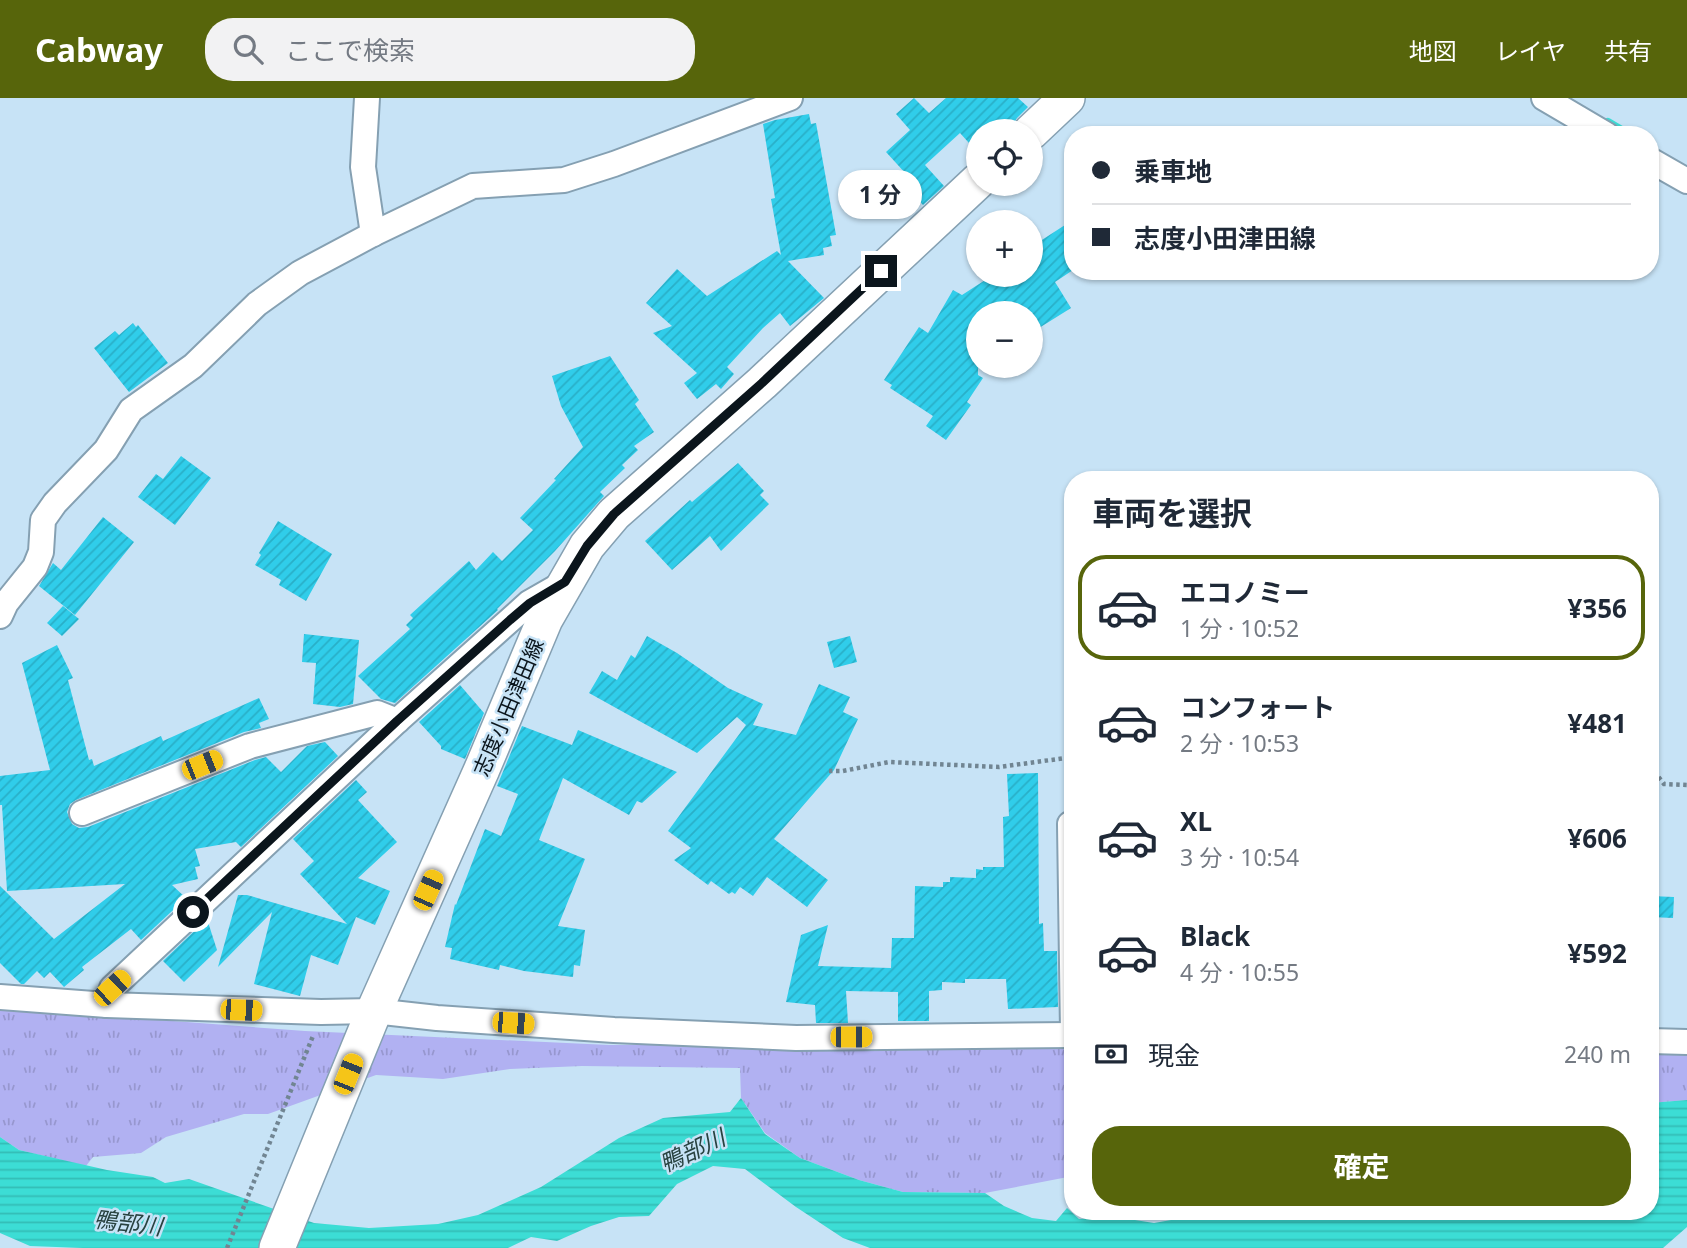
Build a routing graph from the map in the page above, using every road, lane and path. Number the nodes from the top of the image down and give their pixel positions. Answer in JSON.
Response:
{"nodes":[{"id":1,"x":367,"y":98,"type":"edge"},
{"id":2,"x":790,"y":98,"type":"edge"},
{"id":3,"x":1067,"y":98,"type":"edge"},
{"id":4,"x":1544,"y":98,"type":"edge"},
{"id":5,"x":1043,"y":121,"type":"edge"},
{"id":6,"x":1592,"y":126,"type":"edge"},
{"id":7,"x":1659,"y":165,"type":"edge"},
{"id":8,"x":1687,"y":181,"type":"edge"},
{"id":9,"x":966,"y":192,"type":"edge"},
{"id":10,"x":373,"y":234,"type":"junction"},
{"id":11,"x":565,"y":582,"type":"junction"},
{"id":12,"x":0,"y":616,"type":"edge"},
{"id":13,"x":397,"y":721,"type":"junction"},
{"id":14,"x":1064,"y":758,"type":"edge"},
{"id":15,"x":829,"y":771,"type":"dead end"},
{"id":16,"x":1659,"y":778,"type":"edge"},
{"id":17,"x":1687,"y":785,"type":"edge"},
{"id":18,"x":82,"y":813,"type":"dead end"},
{"id":19,"x":0,"y":997,"type":"edge"},
{"id":20,"x":107,"y":1005,"type":"junction"},
{"id":21,"x":371,"y":1018,"type":"junction"},
{"id":22,"x":1064,"y":1034,"type":"edge"},
{"id":23,"x":314,"y":1035,"type":"dead end"},
{"id":24,"x":1659,"y":1041,"type":"edge"},
{"id":25,"x":1687,"y":1042,"type":"edge"},
{"id":26,"x":227,"y":1248,"type":"edge"},
{"id":27,"x":277,"y":1248,"type":"edge"}],
"edges":[{"from":1,"to":10,"type":"street"},
{"from":2,"to":10,"type":"street"},
{"from":3,"to":5,"type":"main road"},
{"from":4,"to":6,"type":"street"},
{"from":7,"to":8,"type":"street"},
{"from":9,"to":11,"type":"main road","name":"志度小田津田線"},
{"from":10,"to":12,"type":"street"},
{"from":11,"to":13,"type":"street"},
{"from":11,"to":21,"type":"main road","name":"志度小田津田線"},
{"from":13,"to":18,"type":"street"},
{"from":13,"to":20,"type":"street"},
{"from":14,"to":15,"type":"path"},
{"from":16,"to":17,"type":"path"},
{"from":19,"to":20,"type":"street"},
{"from":20,"to":21,"type":"street"},
{"from":21,"to":22,"type":"street"},
{"from":21,"to":27,"type":"main road","name":"志度小田津田線"},
{"from":23,"to":26,"type":"path"},
{"from":24,"to":25,"type":"street"}]}
